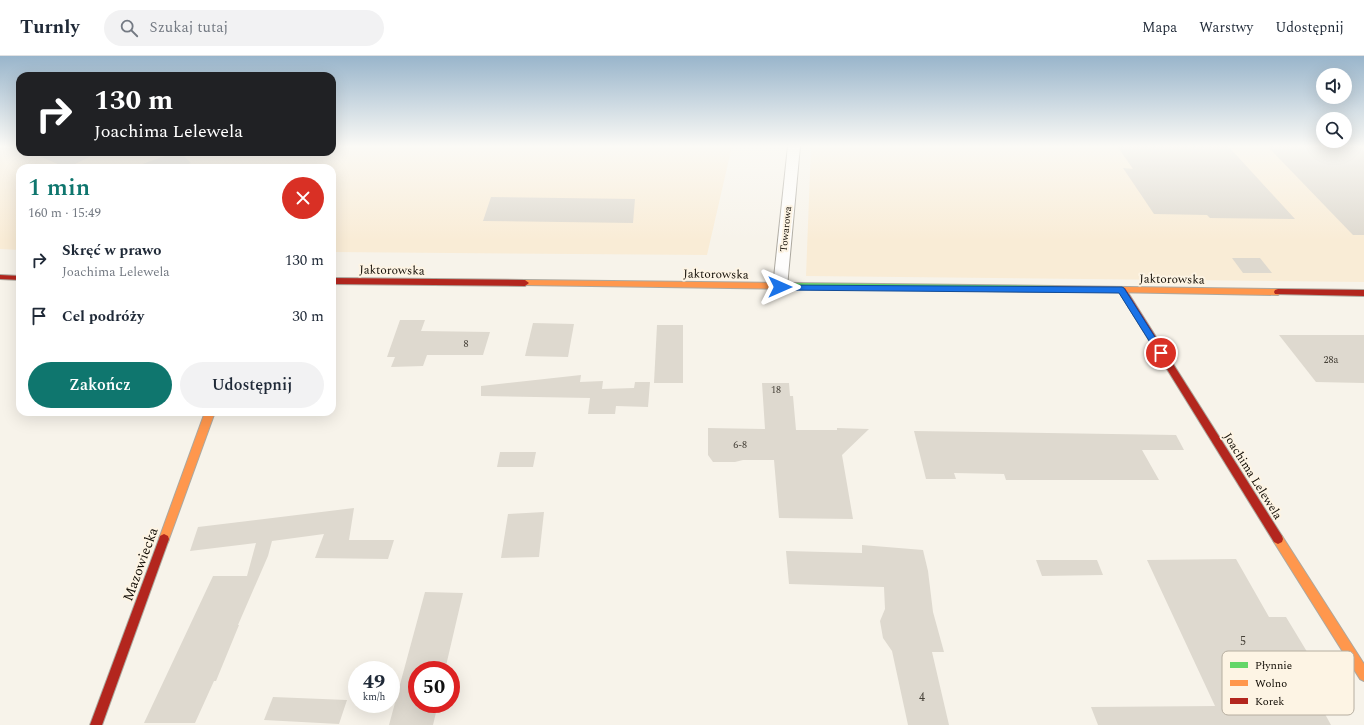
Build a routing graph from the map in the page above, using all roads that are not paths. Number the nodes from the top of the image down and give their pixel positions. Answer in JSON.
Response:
{"nodes":[{"id":1,"x":791,"y":177,"type":"edge"},
{"id":2,"x":0,"y":277,"type":"edge"},
{"id":3,"x":16,"y":278,"type":"edge"},
{"id":4,"x":336,"y":281,"type":"edge"},
{"id":5,"x":780,"y":287,"type":"junction"},
{"id":6,"x":1122,"y":290,"type":"junction"},
{"id":7,"x":1364,"y":293,"type":"edge"},
{"id":8,"x":209,"y":416,"type":"edge"},
{"id":9,"x":1350,"y":651,"type":"edge"},
{"id":10,"x":1354,"y":658,"type":"edge"},
{"id":11,"x":1364,"y":674,"type":"edge"},
{"id":12,"x":96,"y":725,"type":"edge"}],
"edges":[{"from":1,"to":5,"type":"street","name":"Towarowa"},
{"from":2,"to":3,"type":"main road"},
{"from":4,"to":5,"type":"main road","name":"Jaktorowska"},
{"from":5,"to":6,"type":"main road","name":"Jaktorowska"},
{"from":6,"to":7,"type":"main road","name":"Jaktorowska"},
{"from":6,"to":9,"type":"main road","name":"Joachima Lelewela"},
{"from":8,"to":12,"type":"main road","name":"Mazowiecka"},
{"from":10,"to":11,"type":"main road","name":"Joachima Lelewela"}]}
